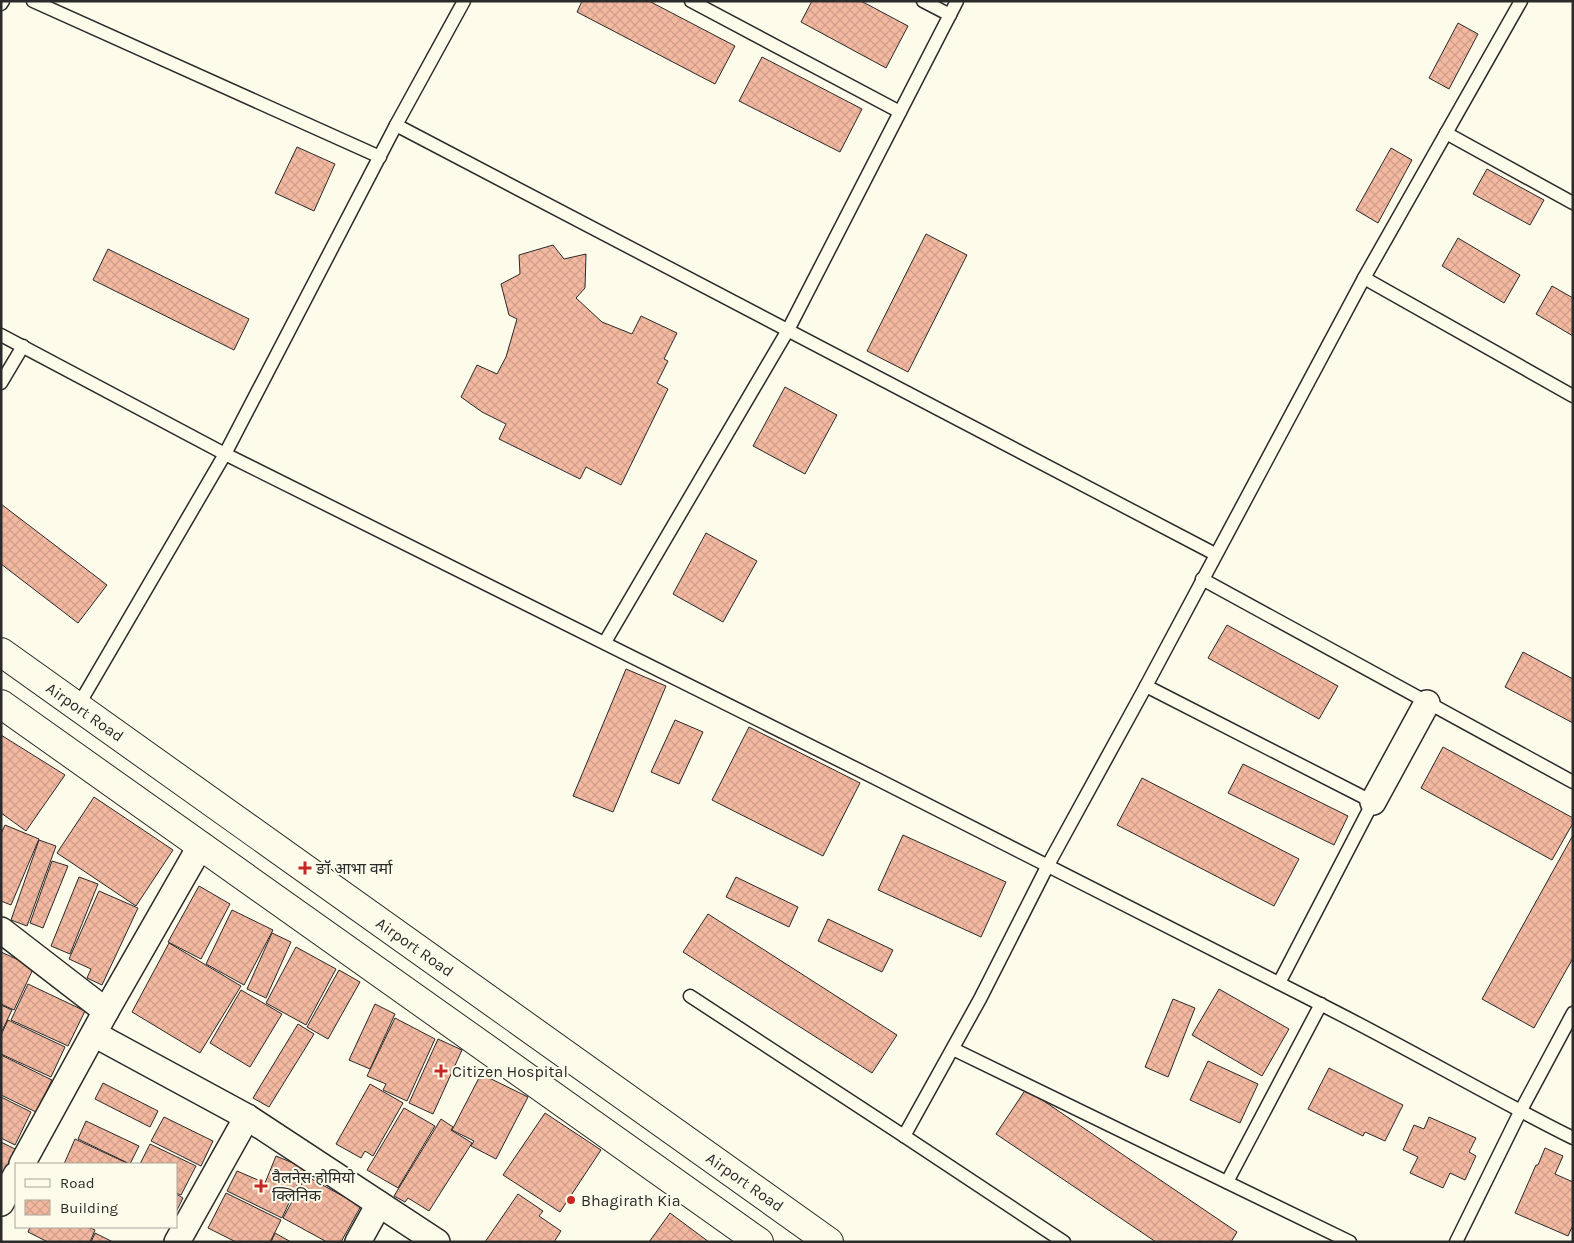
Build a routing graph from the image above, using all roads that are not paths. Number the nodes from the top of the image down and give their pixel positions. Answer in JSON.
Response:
{"nodes":[{"id":1,"x":32,"y":1,"type":"edge"},
{"id":2,"x":464,"y":1,"type":"edge"},
{"id":3,"x":691,"y":1,"type":"edge"},
{"id":4,"x":923,"y":1,"type":"edge"},
{"id":5,"x":957,"y":1,"type":"edge"},
{"id":6,"x":1521,"y":1,"type":"edge"},
{"id":7,"x":950,"y":15,"type":"junction"},
{"id":8,"x":900,"y":112,"type":"junction"},
{"id":9,"x":396,"y":125,"type":"junction"},
{"id":10,"x":1446,"y":132,"type":"junction"},
{"id":11,"x":380,"y":157,"type":"junction"},
{"id":12,"x":1573,"y":204,"type":"edge"},
{"id":13,"x":1364,"y":278,"type":"junction"},
{"id":14,"x":788,"y":330,"type":"junction"},
{"id":15,"x":1,"y":335,"type":"edge"},
{"id":16,"x":23,"y":346,"type":"junction"},
{"id":17,"x":1,"y":383,"type":"edge"},
{"id":18,"x":1573,"y":396,"type":"edge"},
{"id":19,"x":225,"y":454,"type":"junction"},
{"id":20,"x":1215,"y":554,"type":"junction"},
{"id":21,"x":1202,"y":579,"type":"junction"},
{"id":22,"x":605,"y":642,"type":"junction"},
{"id":23,"x":1,"y":652,"type":"edge"},
{"id":24,"x":1146,"y":686,"type":"junction"},
{"id":25,"x":1426,"y":703,"type":"junction"},
{"id":26,"x":1,"y":704,"type":"edge"},
{"id":27,"x":78,"y":706,"type":"junction"},
{"id":28,"x":1573,"y":782,"type":"edge"},
{"id":29,"x":1373,"y":802,"type":"junction"},
{"id":30,"x":201,"y":845,"type":"junction"},
{"id":31,"x":1048,"y":865,"type":"junction"},
{"id":32,"x":1,"y":930,"type":"edge"},
{"id":33,"x":1280,"y":983,"type":"junction"},
{"id":34,"x":690,"y":996,"type":"dead end"},
{"id":35,"x":1321,"y":1004,"type":"junction"},
{"id":36,"x":106,"y":1011,"type":"junction"},
{"id":37,"x":1573,"y":1013,"type":"edge"},
{"id":38,"x":94,"y":1034,"type":"junction"},
{"id":39,"x":953,"y":1049,"type":"junction"},
{"id":40,"x":1520,"y":1112,"type":"junction"},
{"id":41,"x":247,"y":1117,"type":"junction"},
{"id":42,"x":904,"y":1136,"type":"junction"},
{"id":43,"x":1573,"y":1138,"type":"edge"},
{"id":44,"x":23,"y":1163,"type":"edge"},
{"id":45,"x":15,"y":1178,"type":"edge"},
{"id":46,"x":1227,"y":1182,"type":"junction"},
{"id":47,"x":1,"y":1203,"type":"edge"},
{"id":48,"x":379,"y":1204,"type":"junction"},
{"id":49,"x":177,"y":1242,"type":"edge"},
{"id":50,"x":358,"y":1242,"type":"edge"},
{"id":51,"x":437,"y":1242,"type":"edge"},
{"id":52,"x":759,"y":1242,"type":"edge"},
{"id":53,"x":829,"y":1242,"type":"edge"},
{"id":54,"x":1064,"y":1242,"type":"edge"},
{"id":55,"x":1350,"y":1242,"type":"edge"},
{"id":56,"x":1456,"y":1242,"type":"edge"}],
"edges":[{"from":1,"to":11,"type":"lane"},
{"from":2,"to":9,"type":"lane"},
{"from":3,"to":8,"type":"lane"},
{"from":4,"to":7,"type":"lane"},
{"from":5,"to":7,"type":"lane"},
{"from":6,"to":10,"type":"lane"},
{"from":7,"to":8,"type":"lane"},
{"from":8,"to":14,"type":"lane"},
{"from":9,"to":11,"type":"lane"},
{"from":9,"to":14,"type":"lane"},
{"from":10,"to":12,"type":"lane"},
{"from":10,"to":13,"type":"lane"},
{"from":11,"to":19,"type":"lane"},
{"from":13,"to":18,"type":"lane"},
{"from":13,"to":20,"type":"lane"},
{"from":14,"to":20,"type":"lane"},
{"from":14,"to":22,"type":"lane"},
{"from":15,"to":16,"type":"lane"},
{"from":16,"to":17,"type":"lane"},
{"from":16,"to":19,"type":"lane"},
{"from":19,"to":22,"type":"lane"},
{"from":19,"to":27,"type":"lane"},
{"from":20,"to":21,"type":"lane"},
{"from":21,"to":24,"type":"lane"},
{"from":21,"to":25,"type":"lane"},
{"from":22,"to":31,"type":"lane"},
{"from":23,"to":27,"type":"main road","name":"Airport Road"},
{"from":24,"to":29,"type":"lane"},
{"from":24,"to":31,"type":"lane"},
{"from":25,"to":28,"type":"lane"},
{"from":25,"to":29,"type":"street"},
{"from":26,"to":30,"type":"main road"},
{"from":27,"to":53,"type":"main road","name":"Airport Road"},
{"from":29,"to":33,"type":"lane"},
{"from":30,"to":36,"type":"street"},
{"from":30,"to":52,"type":"main road"},
{"from":31,"to":33,"type":"lane"},
{"from":31,"to":39,"type":"lane"},
{"from":32,"to":36,"type":"street"},
{"from":33,"to":35,"type":"lane"},
{"from":34,"to":42,"type":"lane"},
{"from":35,"to":40,"type":"lane"},
{"from":35,"to":46,"type":"lane"},
{"from":36,"to":38,"type":"street"},
{"from":37,"to":40,"type":"lane"},
{"from":38,"to":41,"type":"street"},
{"from":38,"to":44,"type":"street"},
{"from":39,"to":42,"type":"lane"},
{"from":39,"to":46,"type":"lane"},
{"from":40,"to":43,"type":"lane"},
{"from":40,"to":56,"type":"lane"},
{"from":41,"to":48,"type":"street"},
{"from":41,"to":49,"type":"street"},
{"from":42,"to":54,"type":"lane"},
{"from":45,"to":47,"type":"street"},
{"from":46,"to":55,"type":"lane"},
{"from":48,"to":50,"type":"street"},
{"from":48,"to":51,"type":"street"}]}
